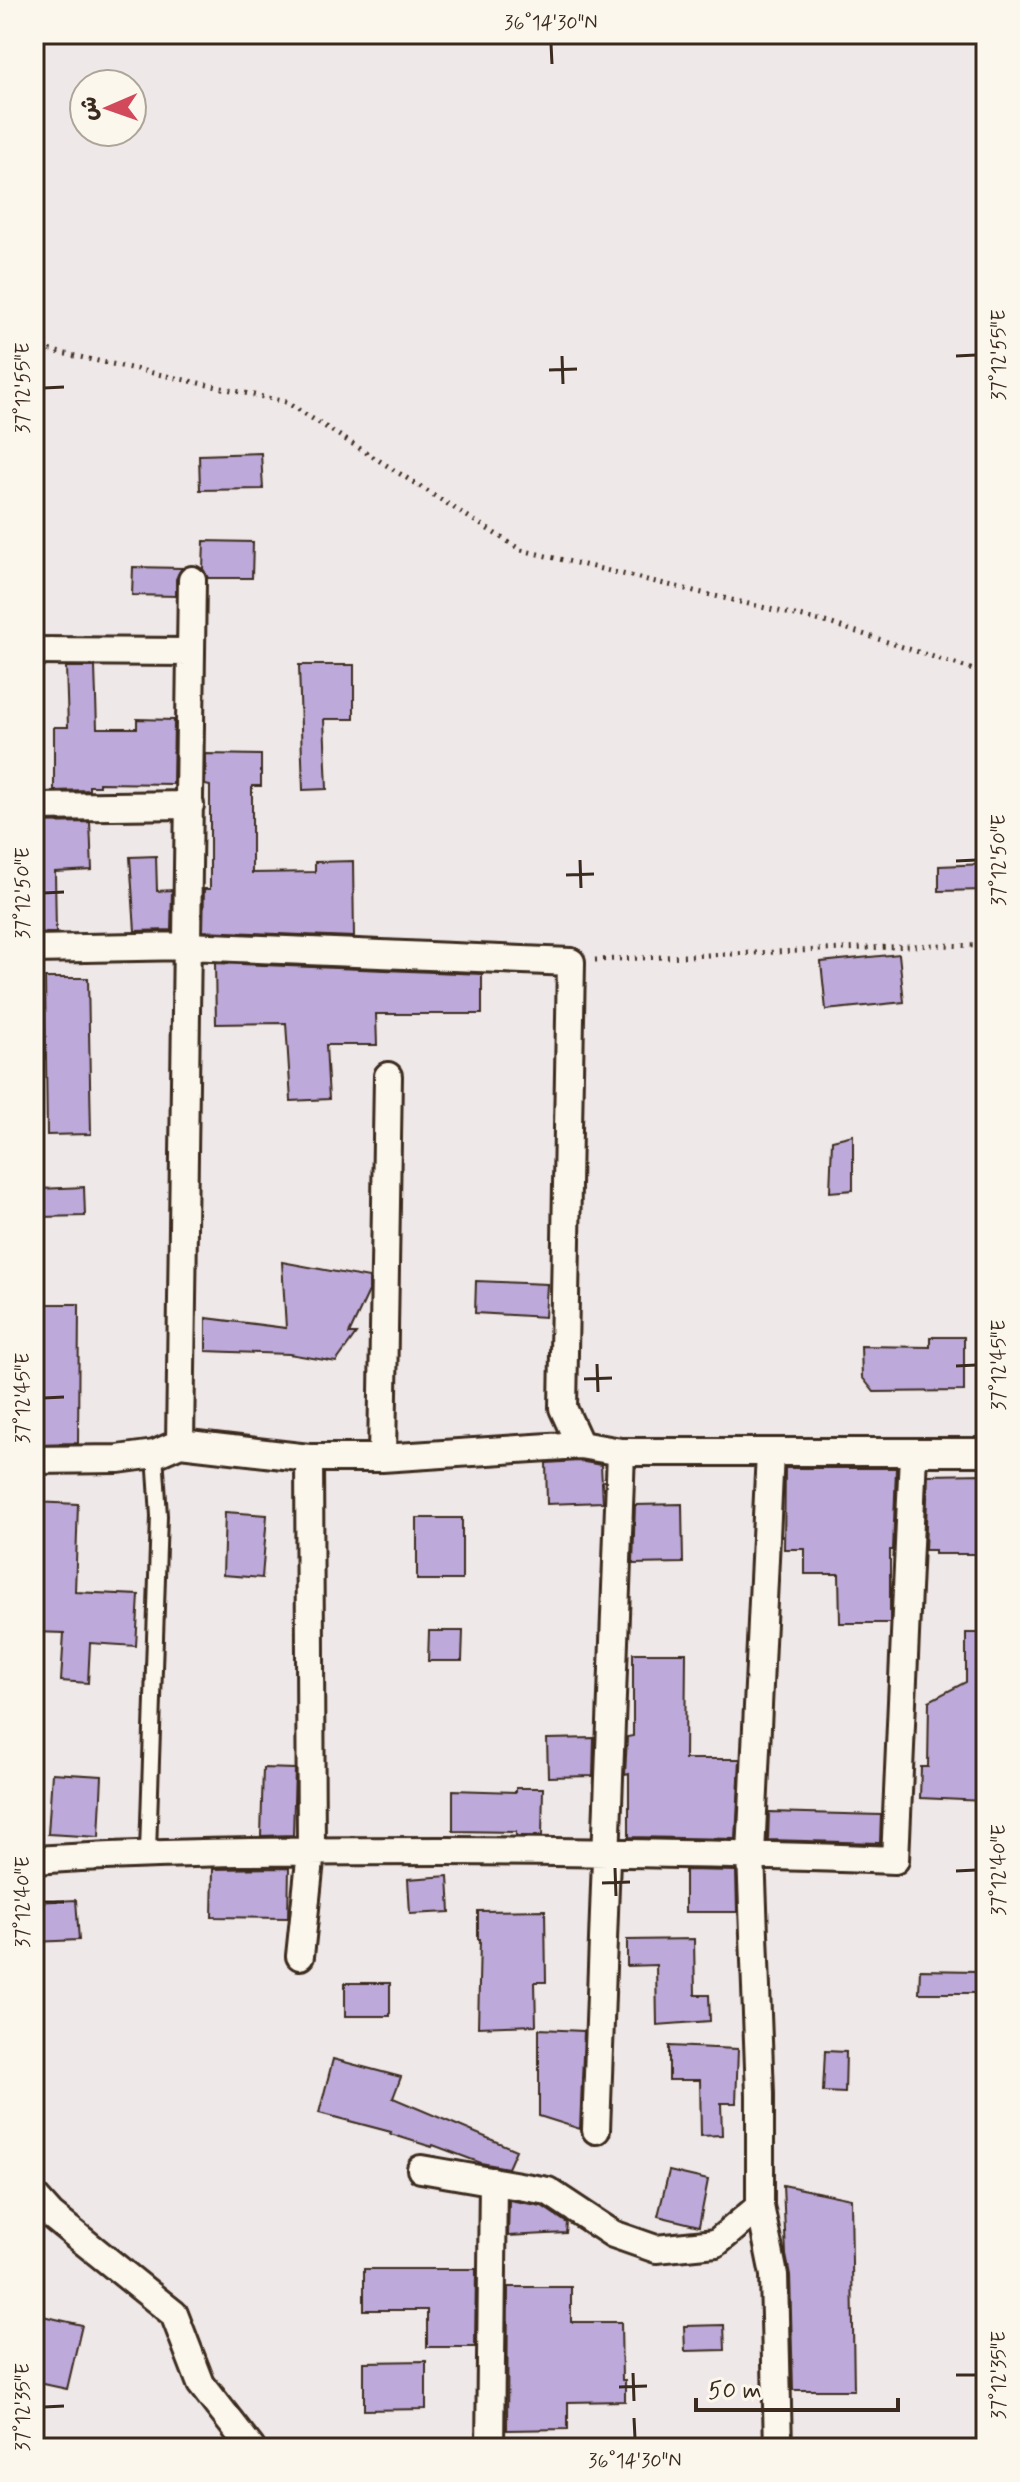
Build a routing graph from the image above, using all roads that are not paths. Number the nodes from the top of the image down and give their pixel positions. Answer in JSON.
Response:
{"nodes":[{"id":1,"x":192,"y":580,"type":"dead end"},
{"id":2,"x":34,"y":651,"type":"edge"},
{"id":3,"x":191,"y":652,"type":"junction"},
{"id":4,"x":190,"y":805,"type":"junction"},
{"id":5,"x":34,"y":807,"type":"edge"},
{"id":6,"x":188,"y":946,"type":"junction"},
{"id":7,"x":34,"y":949,"type":"edge"},
{"id":8,"x":388,"y":1076,"type":"dead end"},
{"id":9,"x":180,"y":1443,"type":"junction"},
{"id":10,"x":580,"y":1445,"type":"junction"},
{"id":11,"x":621,"y":1452,"type":"junction"},
{"id":12,"x":986,"y":1452,"type":"edge"},
{"id":13,"x":770,"y":1453,"type":"junction"},
{"id":14,"x":155,"y":1454,"type":"junction"},
{"id":15,"x":913,"y":1454,"type":"junction"},
{"id":16,"x":309,"y":1458,"type":"junction"},
{"id":17,"x":382,"y":1458,"type":"junction"},
{"id":18,"x":34,"y":1460,"type":"edge"},
{"id":19,"x":311,"y":1851,"type":"junction"},
{"id":20,"x":148,"y":1852,"type":"junction"},
{"id":21,"x":605,"y":1852,"type":"junction"},
{"id":22,"x":751,"y":1854,"type":"junction"},
{"id":23,"x":34,"y":1860,"type":"edge"},
{"id":24,"x":300,"y":1956,"type":"dead end"},
{"id":25,"x":596,"y":2130,"type":"dead end"},
{"id":26,"x":421,"y":2169,"type":"dead end"},
{"id":27,"x":493,"y":2181,"type":"junction"},
{"id":28,"x":35,"y":2205,"type":"edge"},
{"id":29,"x":760,"y":2206,"type":"junction"},
{"id":30,"x":251,"y":2448,"type":"edge"},
{"id":31,"x":490,"y":2448,"type":"edge"},
{"id":32,"x":778,"y":2448,"type":"edge"}],
"edges":[{"from":1,"to":3,"type":"street"},
{"from":2,"to":3,"type":"street"},
{"from":3,"to":4,"type":"street"},
{"from":4,"to":5,"type":"street"},
{"from":4,"to":6,"type":"street"},
{"from":6,"to":7,"type":"street"},
{"from":6,"to":9,"type":"street"},
{"from":6,"to":10,"type":"street"},
{"from":8,"to":17,"type":"street"},
{"from":9,"to":14,"type":"street"},
{"from":9,"to":16,"type":"street"},
{"from":10,"to":11,"type":"street"},
{"from":10,"to":17,"type":"street"},
{"from":11,"to":13,"type":"street"},
{"from":11,"to":21,"type":"street"},
{"from":12,"to":15,"type":"street"},
{"from":13,"to":15,"type":"street"},
{"from":13,"to":22,"type":"street"},
{"from":14,"to":18,"type":"street"},
{"from":14,"to":20,"type":"lane"},
{"from":15,"to":22,"type":"street"},
{"from":16,"to":17,"type":"street"},
{"from":16,"to":19,"type":"street"},
{"from":19,"to":20,"type":"street"},
{"from":19,"to":21,"type":"street"},
{"from":19,"to":24,"type":"street"},
{"from":20,"to":23,"type":"street"},
{"from":21,"to":22,"type":"street"},
{"from":21,"to":25,"type":"street"},
{"from":22,"to":29,"type":"street"},
{"from":26,"to":27,"type":"street"},
{"from":27,"to":29,"type":"street"},
{"from":27,"to":31,"type":"street"},
{"from":28,"to":30,"type":"street"},
{"from":29,"to":32,"type":"street"}]}
